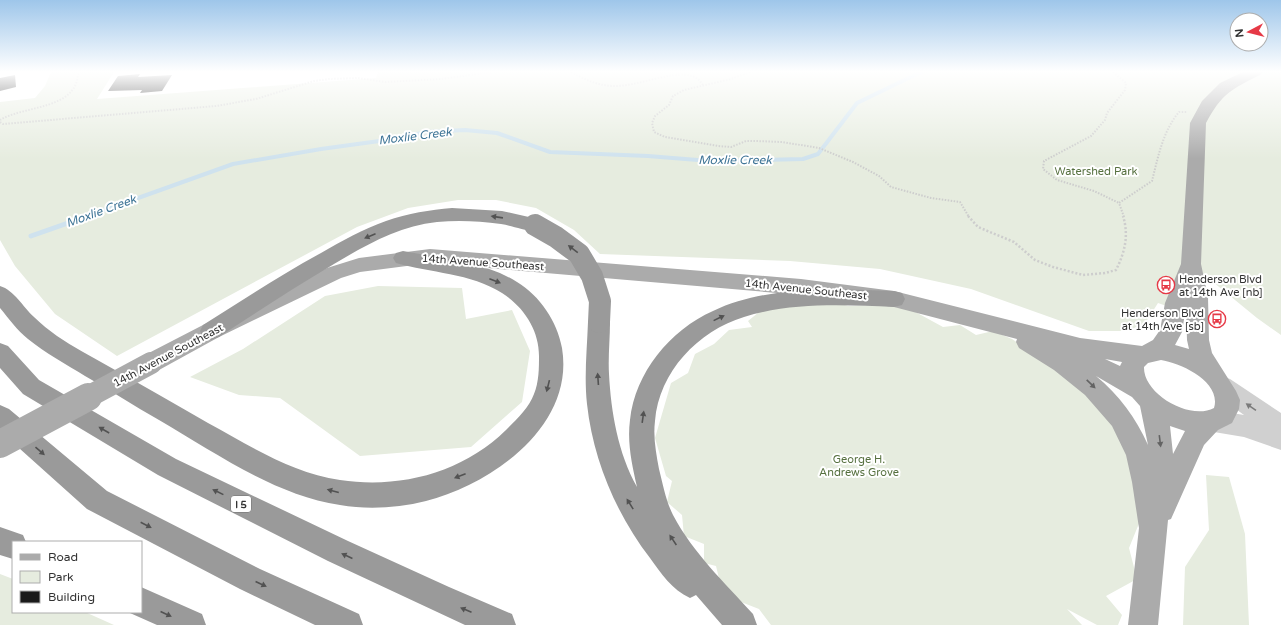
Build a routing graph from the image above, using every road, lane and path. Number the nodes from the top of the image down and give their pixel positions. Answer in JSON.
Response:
{"nodes":[{"id":1,"x":54,"y":101,"type":"edge"},
{"id":2,"x":248,"y":101,"type":"edge"},
{"id":3,"x":671,"y":101,"type":"edge"},
{"id":4,"x":1116,"y":101,"type":"edge"},
{"id":5,"x":1211,"y":101,"type":"edge"},
{"id":6,"x":1204,"y":112,"type":"junction"},
{"id":7,"x":0,"y":121,"type":"edge"},
{"id":8,"x":1118,"y":203,"type":"junction"},
{"id":9,"x":403,"y":258,"type":"junction"},
{"id":10,"x":1191,"y":264,"type":"junction"},
{"id":11,"x":0,"y":294,"type":"edge"},
{"id":12,"x":894,"y":299,"type":"junction"},
{"id":13,"x":980,"y":322,"type":"junction"},
{"id":14,"x":211,"y":331,"type":"junction"},
{"id":15,"x":1023,"y":340,"type":"junction"},
{"id":16,"x":0,"y":352,"type":"edge"},
{"id":17,"x":1145,"y":353,"type":"junction"},
{"id":18,"x":1217,"y":380,"type":"junction"},
{"id":19,"x":1145,"y":396,"type":"junction"},
{"id":20,"x":0,"y":416,"type":"edge"},
{"id":21,"x":1211,"y":422,"type":"junction"},
{"id":22,"x":1281,"y":426,"type":"edge"},
{"id":23,"x":1281,"y":439,"type":"edge"},
{"id":24,"x":0,"y":444,"type":"edge"},
{"id":25,"x":1153,"y":528,"type":"junction"},
{"id":26,"x":0,"y":541,"type":"edge"},
{"id":27,"x":12,"y":545,"type":"edge"},
{"id":28,"x":142,"y":602,"type":"edge"},
{"id":29,"x":191,"y":625,"type":"edge"},
{"id":30,"x":348,"y":625,"type":"edge"},
{"id":31,"x":501,"y":625,"type":"edge"},
{"id":32,"x":741,"y":625,"type":"edge"},
{"id":33,"x":1143,"y":625,"type":"edge"}],
"edges":[{"from":1,"to":7,"type":"path"},
{"from":2,"to":7,"type":"path"},
{"from":3,"to":8,"type":"path"},
{"from":4,"to":8,"type":"path"},
{"from":5,"to":6,"type":"main road"},
{"from":6,"to":8,"type":"path"},
{"from":6,"to":10,"type":"main road"},
{"from":9,"to":11,"type":"highway","one_way":true},
{"from":9,"to":12,"type":"main road","name":"14th Avenue Southeast"},
{"from":9,"to":14,"type":"main road","name":"14th Avenue Southeast"},
{"from":10,"to":17,"type":"main road"},
{"from":10,"to":18,"type":"main road"},
{"from":12,"to":13,"type":"main road","name":"14th Avenue Southeast"},
{"from":32,"to":12,"type":"highway","one_way":true},
{"from":13,"to":15,"type":"main road","name":"14th Avenue Southeast"},
{"from":13,"to":17,"type":"main road","name":"14th Avenue Southeast"},
{"from":14,"to":24,"type":"main road","name":"14th Avenue Southeast","bridge":true},
{"from":32,"to":14,"type":"highway","one_way":true,"bridge":true},
{"from":15,"to":19,"type":"main road","name":"14th Avenue Southeast"},
{"from":15,"to":25,"type":"main road","one_way":true},
{"from":31,"to":16,"type":"highway","number":"I 5","one_way":true},
{"from":17,"to":18,"type":"main road"},
{"from":17,"to":19,"type":"main road"},
{"from":18,"to":21,"type":"main road"},
{"from":22,"to":18,"type":"street","one_way":true},
{"from":19,"to":21,"type":"main road"},
{"from":19,"to":25,"type":"main road","one_way":true},
{"from":20,"to":30,"type":"highway","one_way":true},
{"from":21,"to":23,"type":"street"},
{"from":21,"to":25,"type":"main road"},
{"from":25,"to":33,"type":"main road"},
{"from":26,"to":27,"type":"highway"},
{"from":28,"to":29,"type":"highway","one_way":true}]}
